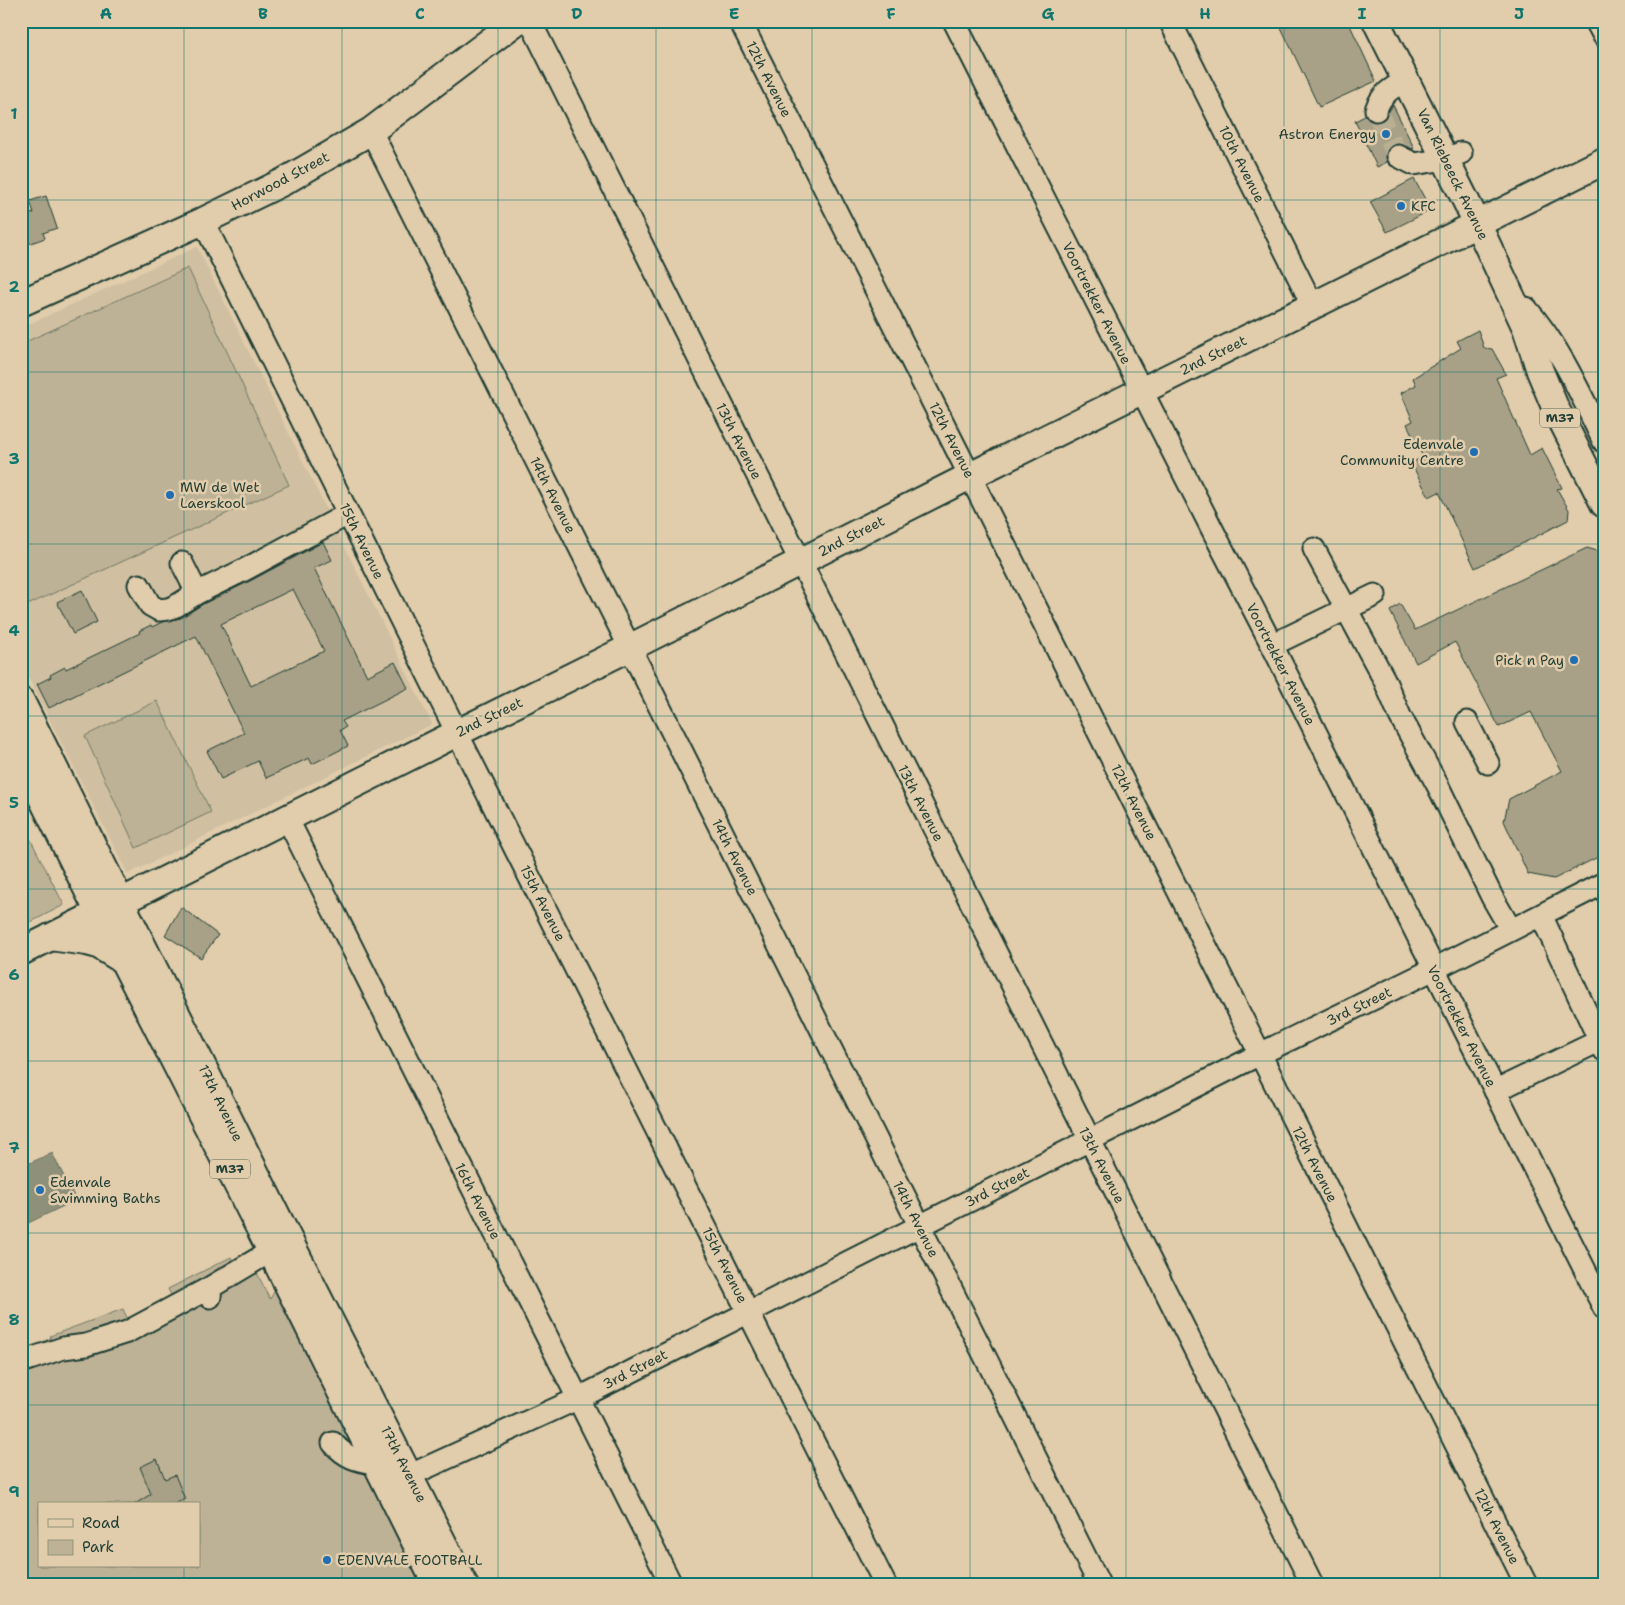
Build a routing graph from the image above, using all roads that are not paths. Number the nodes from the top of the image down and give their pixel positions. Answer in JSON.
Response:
{"nodes":[{"id":1,"x":517,"y":21,"type":"edge"},
{"id":2,"x":530,"y":21,"type":"edge"},
{"id":3,"x":740,"y":21,"type":"edge"},
{"id":4,"x":954,"y":21,"type":"edge"},
{"id":5,"x":1170,"y":21,"type":"edge"},
{"id":6,"x":1376,"y":21,"type":"edge"},
{"id":7,"x":1395,"y":21,"type":"edge"},
{"id":8,"x":1596,"y":21,"type":"edge"},
{"id":9,"x":1604,"y":36,"type":"edge"},
{"id":10,"x":1406,"y":80,"type":"junction"},
{"id":11,"x":1376,"y":110,"type":"dead end"},
{"id":12,"x":371,"y":130,"type":"junction"},
{"id":13,"x":1398,"y":156,"type":"dead end"},
{"id":14,"x":1453,"y":156,"type":"junction"},
{"id":15,"x":1604,"y":161,"type":"edge"},
{"id":16,"x":1484,"y":220,"type":"junction"},
{"id":17,"x":203,"y":221,"type":"junction"},
{"id":18,"x":21,"y":303,"type":"edge"},
{"id":19,"x":1313,"y":306,"type":"junction"},
{"id":20,"x":1526,"y":318,"type":"junction"},
{"id":21,"x":1142,"y":391,"type":"junction"},
{"id":22,"x":1604,"y":442,"type":"edge"},
{"id":23,"x":970,"y":476,"type":"junction"},
{"id":24,"x":1604,"y":504,"type":"edge"},
{"id":25,"x":348,"y":514,"type":"junction"},
{"id":26,"x":1314,"y":549,"type":"dead end"},
{"id":27,"x":800,"y":562,"type":"junction"},
{"id":28,"x":182,"y":563,"type":"dead end"},
{"id":29,"x":139,"y":585,"type":"dead end"},
{"id":30,"x":197,"y":593,"type":"junction"},
{"id":31,"x":1375,"y":595,"type":"dead end"},
{"id":32,"x":1348,"y":610,"type":"junction"},
{"id":33,"x":1272,"y":646,"type":"junction"},
{"id":34,"x":630,"y":648,"type":"junction"},
{"id":35,"x":21,"y":701,"type":"edge"},
{"id":36,"x":1467,"y":722,"type":"dead end"},
{"id":37,"x":457,"y":732,"type":"junction"},
{"id":38,"x":21,"y":756,"type":"edge"},
{"id":39,"x":1488,"y":763,"type":"dead end"},
{"id":40,"x":287,"y":818,"type":"junction"},
{"id":41,"x":1604,"y":883,"type":"edge"},
{"id":42,"x":110,"y":907,"type":"junction"},
{"id":43,"x":1541,"y":915,"type":"junction"},
{"id":44,"x":1511,"y":930,"type":"junction"},
{"id":45,"x":50,"y":938,"type":"junction"},
{"id":46,"x":21,"y":952,"type":"edge"},
{"id":47,"x":124,"y":961,"type":"junction"},
{"id":48,"x":1434,"y":969,"type":"junction"},
{"id":49,"x":1601,"y":1046,"type":"edge"},
{"id":50,"x":1260,"y":1054,"type":"junction"},
{"id":51,"x":1495,"y":1091,"type":"junction"},
{"id":52,"x":1090,"y":1140,"type":"junction"},
{"id":53,"x":920,"y":1226,"type":"junction"},
{"id":54,"x":280,"y":1247,"type":"junction"},
{"id":55,"x":1604,"y":1308,"type":"edge"},
{"id":56,"x":749,"y":1312,"type":"junction"},
{"id":57,"x":21,"y":1362,"type":"edge"},
{"id":58,"x":577,"y":1399,"type":"junction"},
{"id":59,"x":333,"y":1443,"type":"dead end"},
{"id":60,"x":391,"y":1475,"type":"junction"},
{"id":61,"x":436,"y":1584,"type":"edge"},
{"id":62,"x":464,"y":1584,"type":"edge"},
{"id":63,"x":671,"y":1584,"type":"edge"},
{"id":64,"x":885,"y":1584,"type":"edge"},
{"id":65,"x":1098,"y":1584,"type":"edge"},
{"id":66,"x":1312,"y":1584,"type":"edge"},
{"id":67,"x":1526,"y":1584,"type":"edge"}],
"edges":[{"from":1,"to":12,"type":"main road","name":"Horwood Street"},
{"from":2,"to":27,"type":"street","name":"13th Avenue"},
{"from":3,"to":23,"type":"street","name":"12th Avenue"},
{"from":4,"to":21,"type":"street","name":"Voortrekker Avenue"},
{"from":5,"to":19,"type":"street","name":"10th Avenue"},
{"from":6,"to":10,"type":"main road","name":"Van Riebeeck Avenue","number":"M37"},
{"from":7,"to":14,"type":"main road","name":"Van Riebeeck Avenue","number":"M37"},
{"from":8,"to":9,"type":"street"},
{"from":10,"to":11,"type":"street"},
{"from":10,"to":14,"type":"main road","name":"Van Riebeeck Avenue","number":"M37"},
{"from":12,"to":17,"type":"main road","name":"Horwood Street"},
{"from":12,"to":34,"type":"street","name":"14th Avenue"},
{"from":13,"to":14,"type":"street"},
{"from":14,"to":16,"type":"main road","name":"Van Riebeeck Avenue","number":"M37"},
{"from":15,"to":16,"type":"main road","name":"2nd Street"},
{"from":16,"to":19,"type":"main road","name":"2nd Street"},
{"from":16,"to":20,"type":"main road","name":"Van Riebeeck Avenue","number":"M37"},
{"from":17,"to":18,"type":"main road","name":"Horwood Street"},
{"from":17,"to":25,"type":"street","name":"15th Avenue"},
{"from":19,"to":21,"type":"main road","name":"2nd Street"},
{"from":20,"to":22,"type":"street"},
{"from":20,"to":24,"type":"main road","name":"Van Riebeeck Avenue","number":"M37"},
{"from":21,"to":23,"type":"main road","name":"2nd Street"},
{"from":21,"to":33,"type":"street","name":"Voortrekker Avenue"},
{"from":23,"to":27,"type":"main road","name":"2nd Street"},
{"from":23,"to":50,"type":"street","name":"12th Avenue"},
{"from":25,"to":30,"type":"street"},
{"from":25,"to":37,"type":"street","name":"15th Avenue"},
{"from":26,"to":32,"type":"street"},
{"from":27,"to":34,"type":"main road","name":"2nd Street"},
{"from":27,"to":52,"type":"street","name":"13th Avenue"},
{"from":28,"to":30,"type":"street"},
{"from":29,"to":30,"type":"street"},
{"from":31,"to":32,"type":"street"},
{"from":32,"to":33,"type":"street"},
{"from":32,"to":44,"type":"street"},
{"from":33,"to":48,"type":"street","name":"Voortrekker Avenue"},
{"from":34,"to":37,"type":"main road","name":"2nd Street"},
{"from":34,"to":53,"type":"street","name":"14th Avenue"},
{"from":35,"to":42,"type":"main road","name":"17th Avenue","number":"M37"},
{"from":36,"to":39,"type":"street"},
{"from":37,"to":40,"type":"main road","name":"2nd Street"},
{"from":37,"to":56,"type":"street","name":"15th Avenue"},
{"from":38,"to":42,"type":"main road","name":"17th Avenue","number":"M37"},
{"from":40,"to":42,"type":"main road","name":"2nd Street"},
{"from":40,"to":58,"type":"street","name":"16th Avenue"},
{"from":41,"to":43,"type":"street","name":"3rd Street"},
{"from":42,"to":45,"type":"main road","name":"2nd Street"},
{"from":42,"to":47,"type":"main road","name":"17th Avenue","number":"M37"},
{"from":42,"to":54,"type":"main road","name":"17th Avenue","number":"M37"},
{"from":43,"to":44,"type":"street","name":"3rd Street"},
{"from":43,"to":49,"type":"street"},
{"from":44,"to":48,"type":"street","name":"3rd Street"},
{"from":45,"to":46,"type":"main road","name":"2nd Street"},
{"from":45,"to":47,"type":"main road"},
{"from":47,"to":54,"type":"main road","name":"17th Avenue","number":"M37"},
{"from":48,"to":50,"type":"street","name":"3rd Street"},
{"from":48,"to":51,"type":"street","name":"Voortrekker Avenue"},
{"from":49,"to":51,"type":"street"},
{"from":50,"to":52,"type":"street","name":"3rd Street"},
{"from":50,"to":67,"type":"street","name":"12th Avenue"},
{"from":51,"to":55,"type":"street","name":"Voortrekker Avenue"},
{"from":52,"to":53,"type":"street","name":"3rd Street"},
{"from":52,"to":66,"type":"street","name":"13th Avenue"},
{"from":53,"to":56,"type":"street","name":"3rd Street"},
{"from":53,"to":65,"type":"street","name":"14th Avenue"},
{"from":54,"to":57,"type":"street"},
{"from":54,"to":60,"type":"main road","name":"17th Avenue","number":"M37"},
{"from":54,"to":60,"type":"main road","name":"17th Avenue","number":"M37"},
{"from":56,"to":58,"type":"street","name":"3rd Street"},
{"from":56,"to":64,"type":"street","name":"15th Avenue"},
{"from":58,"to":60,"type":"street","name":"3rd Street"},
{"from":58,"to":63,"type":"street","name":"16th Avenue"},
{"from":59,"to":60,"type":"street"},
{"from":60,"to":61,"type":"main road","name":"17th Avenue","number":"M37"},
{"from":60,"to":62,"type":"main road","name":"17th Avenue","number":"M37"}]}
